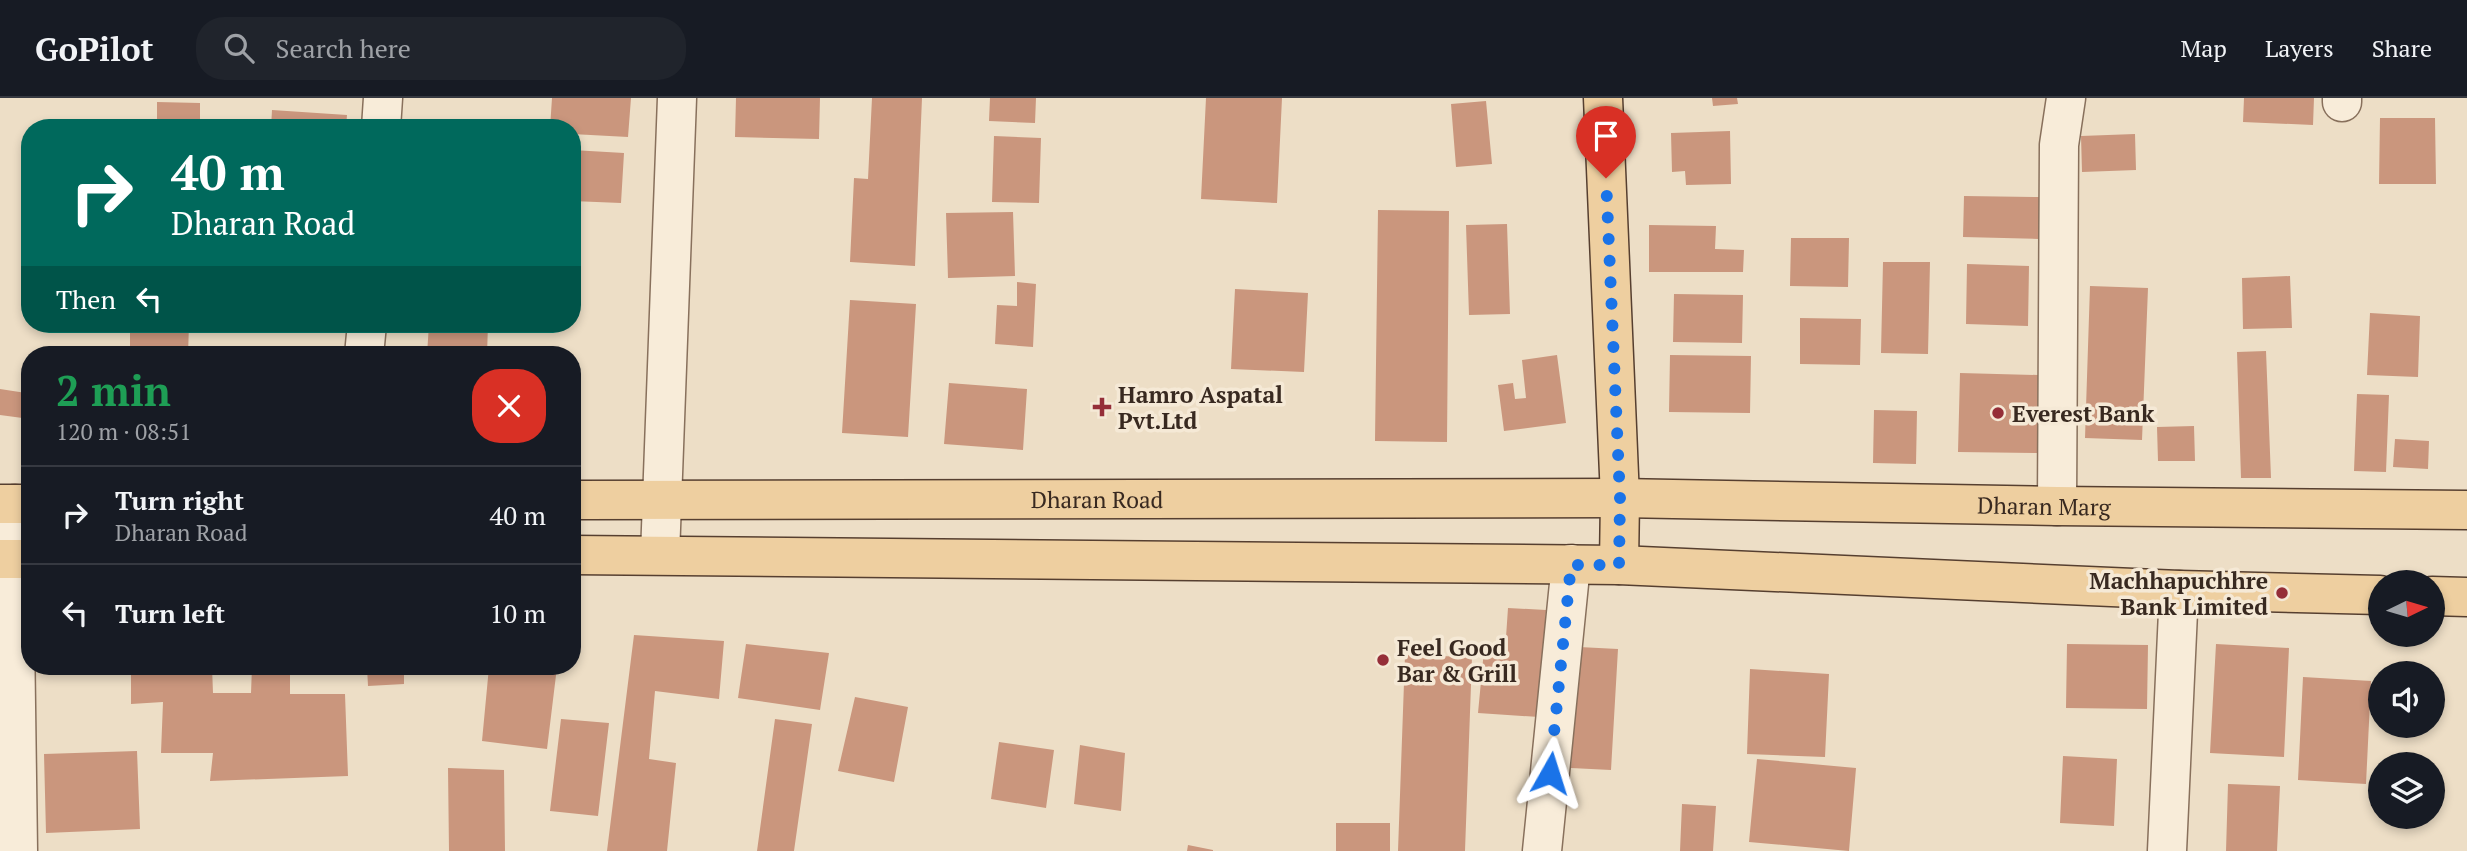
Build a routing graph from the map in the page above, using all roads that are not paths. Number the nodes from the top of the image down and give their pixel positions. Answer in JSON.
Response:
{"nodes":[{"id":1,"x":383,"y":98,"type":"edge"},
{"id":2,"x":677,"y":98,"type":"edge"},
{"id":3,"x":1603,"y":98,"type":"edge"},
{"id":4,"x":2066,"y":98,"type":"edge"},
{"id":5,"x":382,"y":119,"type":"edge"},
{"id":6,"x":1620,"y":498,"type":"junction"},
{"id":7,"x":581,"y":500,"type":"edge"},
{"id":8,"x":662,"y":500,"type":"junction"},
{"id":9,"x":15,"y":504,"type":"edge"},
{"id":10,"x":2057,"y":506,"type":"junction"},
{"id":11,"x":2467,"y":510,"type":"edge"},
{"id":12,"x":581,"y":555,"type":"edge"},
{"id":13,"x":660,"y":555,"type":"junction"},
{"id":14,"x":14,"y":559,"type":"edge"},
{"id":15,"x":1571,"y":565,"type":"junction"},
{"id":16,"x":1619,"y":565,"type":"junction"},
{"id":17,"x":2179,"y":590,"type":"junction"},
{"id":18,"x":2368,"y":595,"type":"edge"},
{"id":19,"x":2445,"y":596,"type":"edge"},
{"id":20,"x":2467,"y":597,"type":"edge"},
{"id":21,"x":18,"y":851,"type":"edge"},
{"id":22,"x":1542,"y":851,"type":"edge"},
{"id":23,"x":2167,"y":851,"type":"edge"}],
"edges":[{"from":1,"to":5,"type":"street"},
{"from":2,"to":8,"type":"street"},
{"from":3,"to":6,"type":"main road"},
{"from":4,"to":10,"type":"street"},
{"from":6,"to":8,"type":"main road","name":"Dharan Road"},
{"from":6,"to":10,"type":"main road","name":"Dharan Marg"},
{"from":6,"to":16,"type":"main road"},
{"from":7,"to":8,"type":"main road","name":"Dharan Road"},
{"from":8,"to":13,"type":"street"},
{"from":9,"to":14,"type":"street"},
{"from":10,"to":11,"type":"main road","name":"Dharan Marg"},
{"from":12,"to":13,"type":"main road"},
{"from":13,"to":15,"type":"main road"},
{"from":14,"to":21,"type":"street"},
{"from":15,"to":16,"type":"main road"},
{"from":15,"to":22,"type":"street"},
{"from":16,"to":17,"type":"main road"},
{"from":17,"to":18,"type":"main road"},
{"from":17,"to":23,"type":"street"},
{"from":19,"to":20,"type":"main road"}]}
